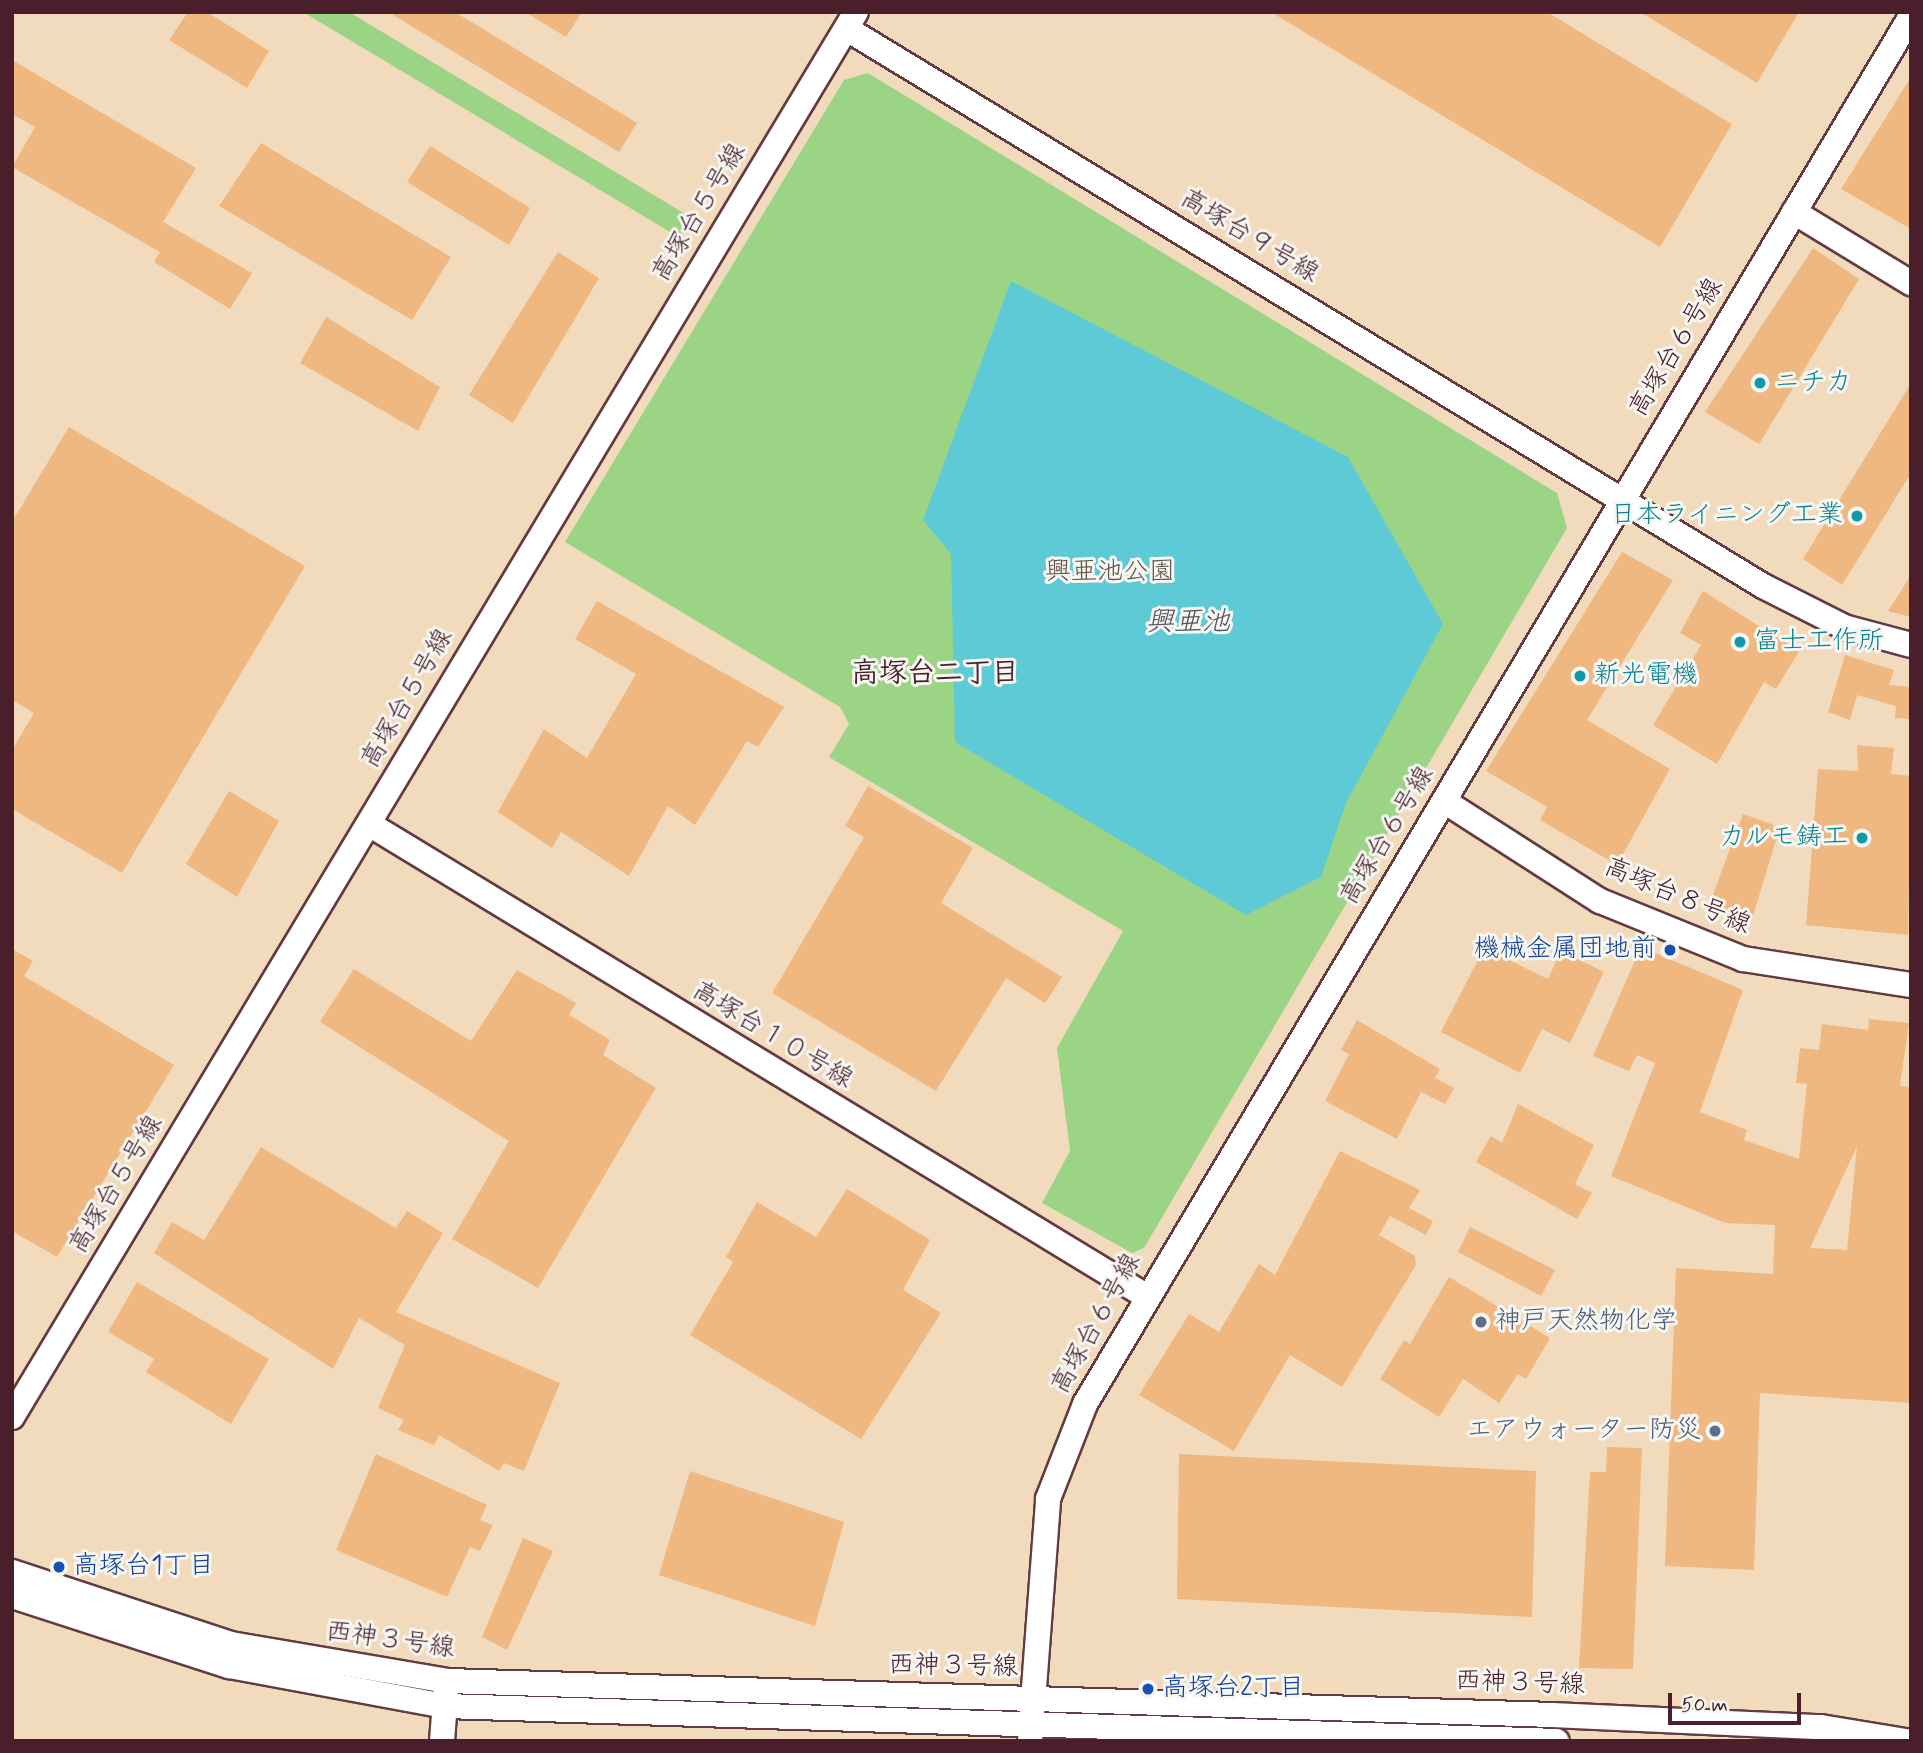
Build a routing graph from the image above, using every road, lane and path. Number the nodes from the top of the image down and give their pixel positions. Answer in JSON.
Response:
{"nodes":[{"id":1,"x":1911,"y":16,"type":"edge"},
{"id":2,"x":851,"y":21,"type":"edge"},
{"id":3,"x":1794,"y":212,"type":"junction"},
{"id":4,"x":1911,"y":283,"type":"edge"},
{"id":5,"x":1621,"y":496,"type":"junction"},
{"id":6,"x":1911,"y":645,"type":"edge"},
{"id":7,"x":1444,"y":801,"type":"junction"},
{"id":8,"x":369,"y":824,"type":"junction"},
{"id":9,"x":1911,"y":985,"type":"edge"},
{"id":10,"x":1146,"y":1296,"type":"junction"},
{"id":11,"x":12,"y":1418,"type":"edge"},
{"id":12,"x":12,"y":1572,"type":"edge"},
{"id":13,"x":12,"y":1596,"type":"edge"},
{"id":14,"x":447,"y":1681,"type":"junction"},
{"id":15,"x":1031,"y":1699,"type":"junction"},
{"id":16,"x":445,"y":1706,"type":"junction"},
{"id":17,"x":1552,"y":1715,"type":"junction"},
{"id":18,"x":1030,"y":1733,"type":"edge"},
{"id":19,"x":442,"y":1741,"type":"edge"},
{"id":20,"x":1556,"y":1741,"type":"edge"},
{"id":21,"x":1906,"y":1741,"type":"edge"}],
"edges":[{"from":1,"to":3,"type":"street","name":"高塚台６号線"},
{"from":2,"to":5,"type":"street","name":"高塚台９号線"},
{"from":2,"to":8,"type":"street","name":"高塚台５号線"},
{"from":3,"to":4,"type":"street"},
{"from":3,"to":5,"type":"street","name":"高塚台６号線"},
{"from":5,"to":6,"type":"street","name":"高塚台９号線"},
{"from":5,"to":7,"type":"street","name":"高塚台６号線"},
{"from":7,"to":9,"type":"street","name":"高塚台８号線"},
{"from":7,"to":10,"type":"street","name":"高塚台６号線"},
{"from":8,"to":10,"type":"street","name":"高塚台１０号線"},
{"from":8,"to":11,"type":"street","name":"高塚台５号線"},
{"from":10,"to":15,"type":"street","name":"高塚台６号線"},
{"from":12,"to":14,"type":"street","name":"西神３号線"},
{"from":13,"to":16,"type":"street","name":"西神３号線"},
{"from":14,"to":15,"type":"street","name":"西神３号線"},
{"from":14,"to":16,"type":"street"},
{"from":15,"to":17,"type":"street","name":"西神３号線"},
{"from":15,"to":18,"type":"street","name":"高塚台６号線"},
{"from":16,"to":18,"type":"street","name":"西神３号線"},
{"from":16,"to":19,"type":"street"},
{"from":17,"to":20,"type":"street"},
{"from":17,"to":21,"type":"street","name":"西神３号線"},
{"from":18,"to":20,"type":"street","name":"西神３号線"}]}
